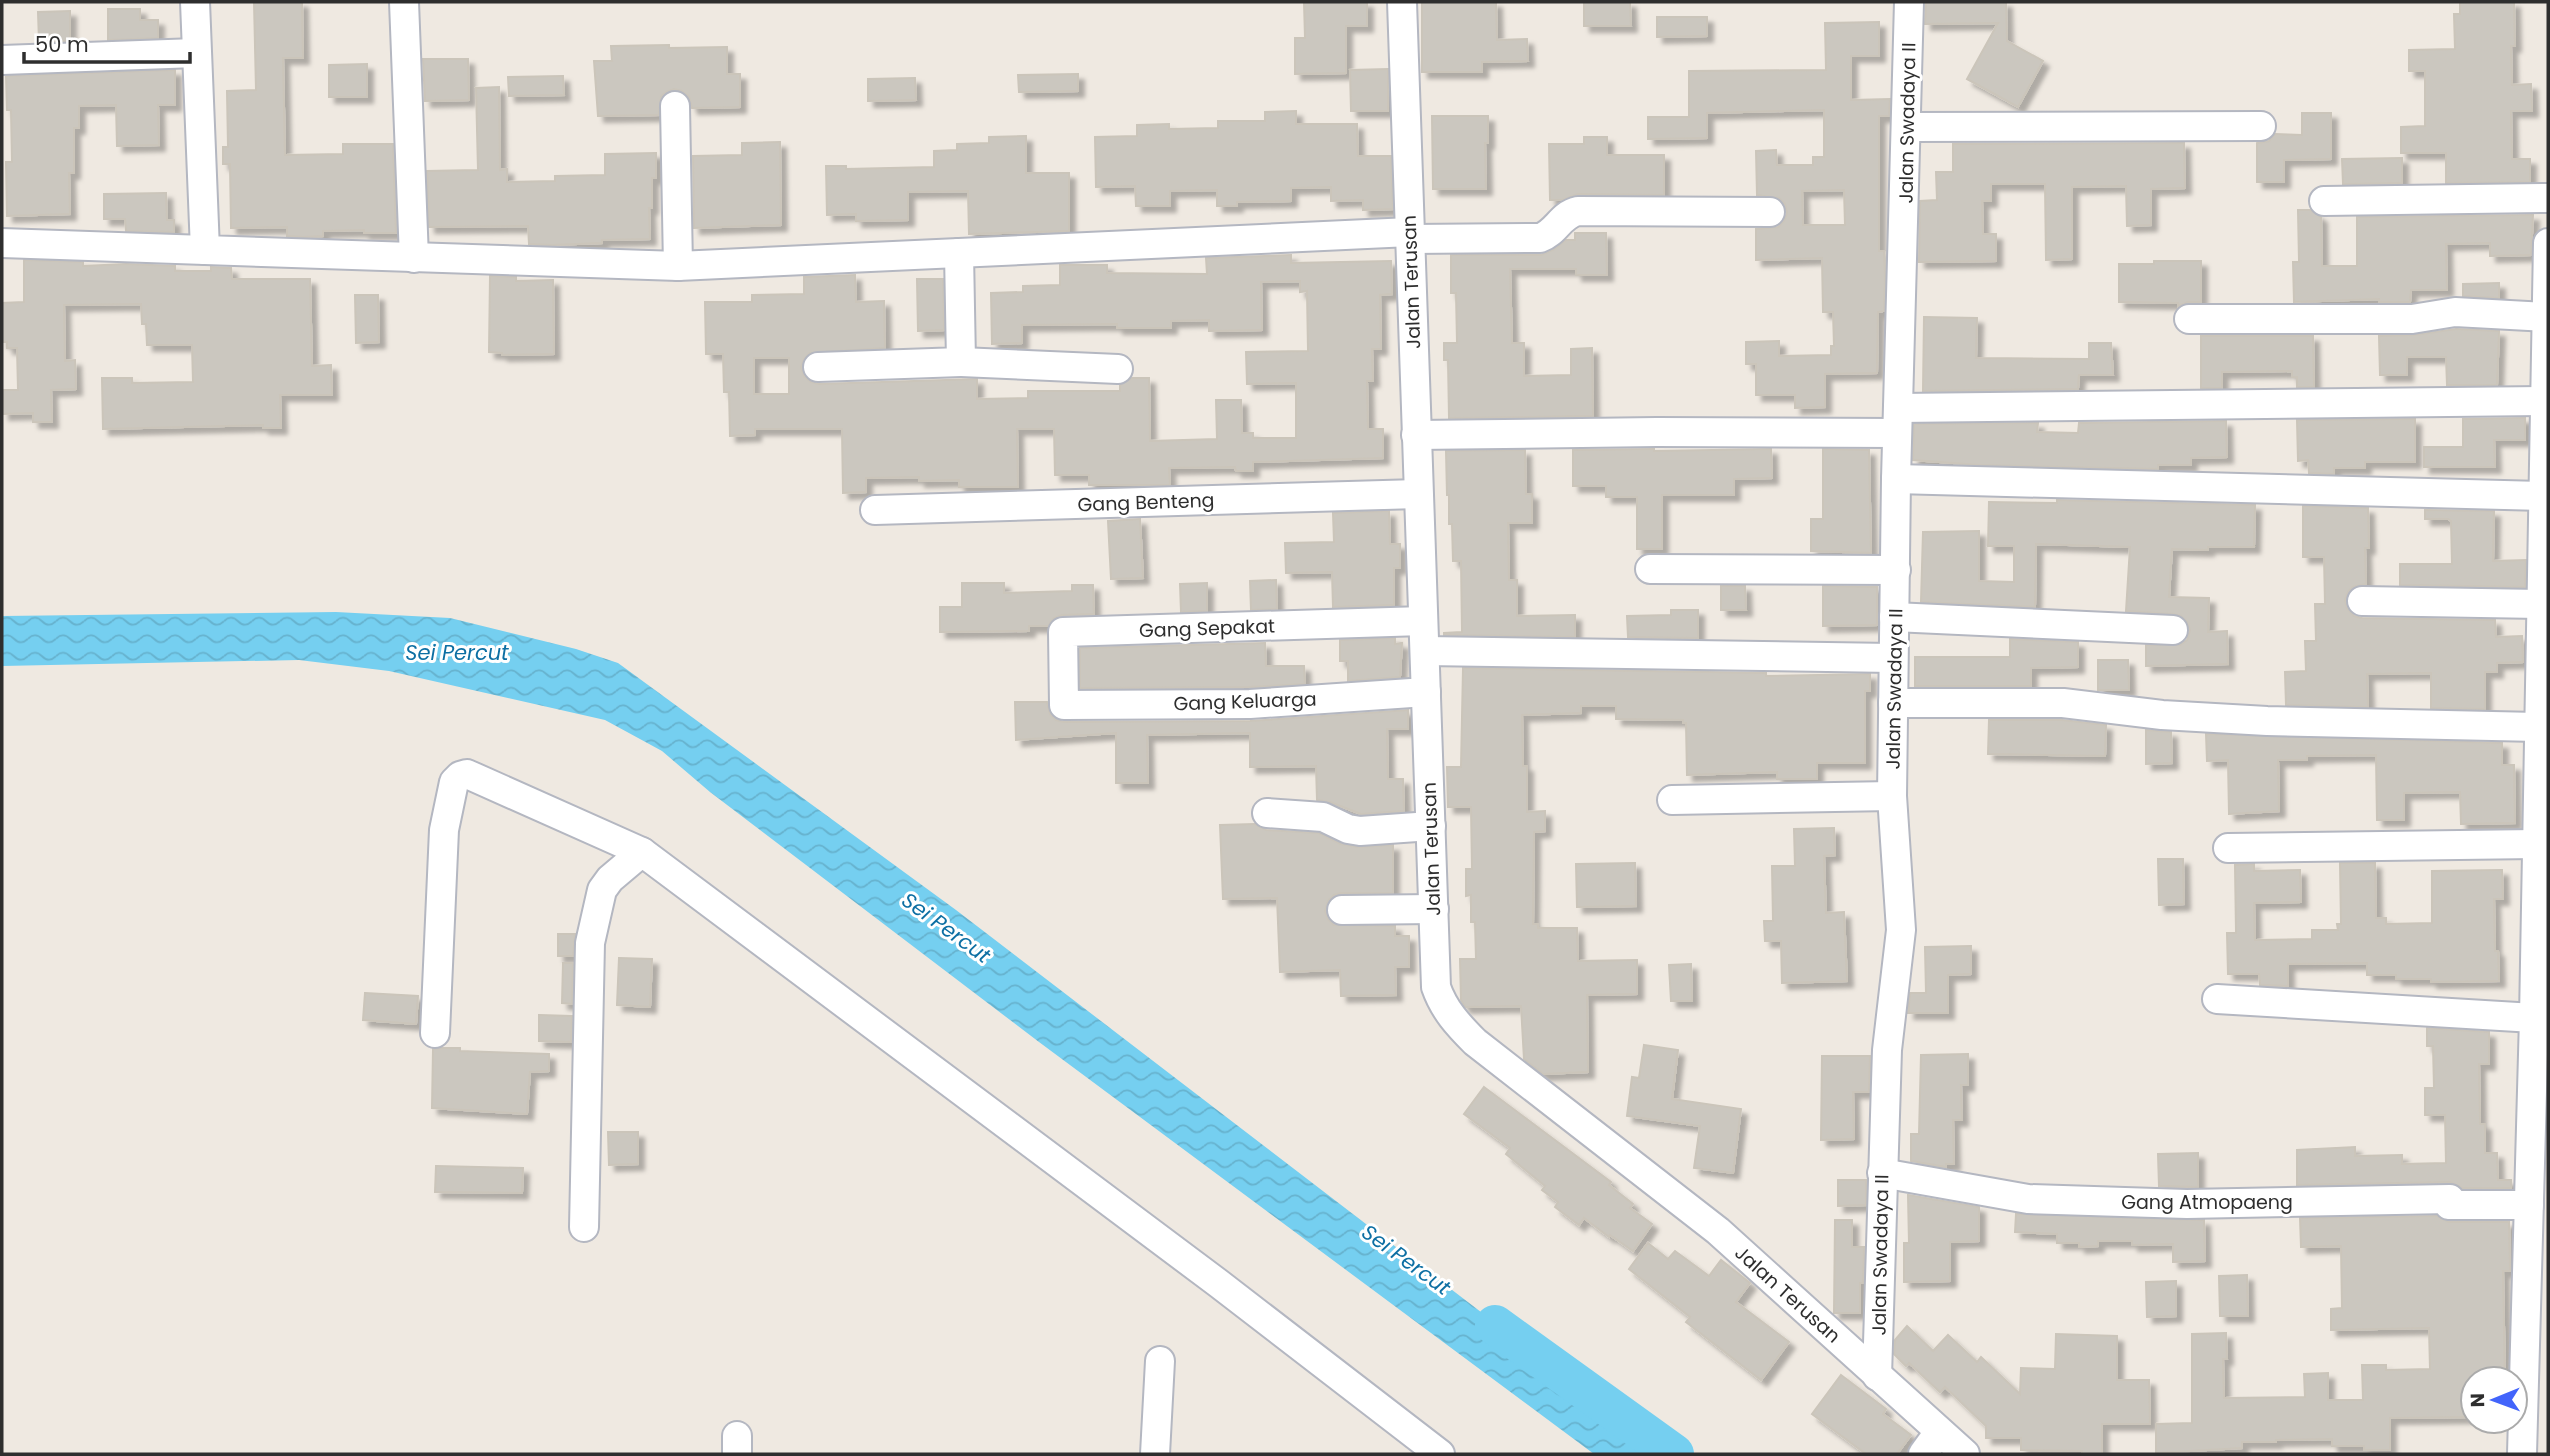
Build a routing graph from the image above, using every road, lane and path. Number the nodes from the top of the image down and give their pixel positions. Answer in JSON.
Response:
{"nodes":[{"id":1,"x":195,"y":2,"type":"edge"},
{"id":2,"x":404,"y":2,"type":"edge"},
{"id":3,"x":1402,"y":2,"type":"edge"},
{"id":4,"x":1909,"y":2,"type":"edge"},
{"id":5,"x":196,"y":53,"type":"junction"},
{"id":6,"x":2,"y":60,"type":"edge"},
{"id":7,"x":675,"y":106,"type":"dead end"},
{"id":8,"x":2261,"y":126,"type":"dead end"},
{"id":9,"x":1907,"y":127,"type":"junction"},
{"id":10,"x":2548,"y":198,"type":"edge"},
{"id":11,"x":2324,"y":201,"type":"dead end"},
{"id":12,"x":1770,"y":212,"type":"dead end"},
{"id":13,"x":1410,"y":236,"type":"junction"},
{"id":14,"x":2,"y":243,"type":"edge"},
{"id":15,"x":2548,"y":243,"type":"edge"},
{"id":16,"x":205,"y":250,"type":"junction"},
{"id":17,"x":959,"y":253,"type":"junction"},
{"id":18,"x":414,"y":258,"type":"junction"},
{"id":19,"x":2548,"y":262,"type":"edge"},
{"id":20,"x":678,"y":266,"type":"junction"},
{"id":21,"x":2547,"y":317,"type":"edge"},
{"id":22,"x":2189,"y":319,"type":"dead end"},
{"id":23,"x":961,"y":362,"type":"junction"},
{"id":24,"x":818,"y":368,"type":"dead end"},
{"id":25,"x":1118,"y":369,"type":"dead end"},
{"id":26,"x":2544,"y":401,"type":"junction"},
{"id":27,"x":1898,"y":421,"type":"junction"},
{"id":28,"x":1416,"y":435,"type":"junction"},
{"id":29,"x":1896,"y":479,"type":"junction"},
{"id":30,"x":1418,"y":494,"type":"junction"},
{"id":31,"x":2543,"y":496,"type":"junction"},
{"id":32,"x":875,"y":510,"type":"dead end"},
{"id":33,"x":1650,"y":569,"type":"dead end"},
{"id":34,"x":1896,"y":570,"type":"junction"},
{"id":35,"x":2543,"y":591,"type":"edge"},
{"id":36,"x":2362,"y":601,"type":"dead end"},
{"id":37,"x":1894,"y":617,"type":"junction"},
{"id":38,"x":1423,"y":621,"type":"junction"},
{"id":39,"x":2173,"y":630,"type":"dead end"},
{"id":40,"x":1425,"y":651,"type":"junction"},
{"id":41,"x":1893,"y":658,"type":"junction"},
{"id":42,"x":1426,"y":692,"type":"junction"},
{"id":43,"x":1893,"y":703,"type":"junction"},
{"id":44,"x":1064,"y":705,"type":"joint"},
{"id":45,"x":2538,"y":727,"type":"junction"},
{"id":46,"x":1892,"y":796,"type":"junction"},
{"id":47,"x":2543,"y":799,"type":"edge"},
{"id":48,"x":1672,"y":800,"type":"dead end"},
{"id":49,"x":1267,"y":813,"type":"dead end"},
{"id":50,"x":1431,"y":827,"type":"junction"},
{"id":51,"x":2536,"y":844,"type":"junction"},
{"id":52,"x":2228,"y":848,"type":"dead end"},
{"id":53,"x":642,"y":852,"type":"junction"},
{"id":54,"x":2542,"y":872,"type":"edge"},
{"id":55,"x":1434,"y":909,"type":"junction"},
{"id":56,"x":1342,"y":910,"type":"dead end"},
{"id":57,"x":2541,"y":941,"type":"edge"},
{"id":58,"x":2217,"y":999,"type":"dead end"},
{"id":59,"x":2534,"y":1018,"type":"junction"},
{"id":60,"x":435,"y":1033,"type":"dead end"},
{"id":61,"x":2540,"y":1074,"type":"edge"},
{"id":62,"x":1882,"y":1172,"type":"junction"},
{"id":63,"x":2536,"y":1189,"type":"edge"},
{"id":64,"x":584,"y":1227,"type":"dead end"},
{"id":65,"x":2537,"y":1322,"type":"edge"},
{"id":66,"x":1160,"y":1361,"type":"dead end"},
{"id":67,"x":1878,"y":1376,"type":"junction"},
{"id":68,"x":1939,"y":1432,"type":"junction"},
{"id":69,"x":1155,"y":1454,"type":"edge"},
{"id":70,"x":1440,"y":1454,"type":"edge"},
{"id":71,"x":1923,"y":1454,"type":"edge"},
{"id":72,"x":1965,"y":1454,"type":"edge"},
{"id":73,"x":2522,"y":1454,"type":"edge"}],
"edges":[{"from":1,"to":5,"type":"street"},
{"from":2,"to":18,"type":"street"},
{"from":3,"to":13,"type":"street","name":"Jalan Terusan"},
{"from":4,"to":9,"type":"street","name":"Jalan Swadaya II"},
{"from":5,"to":6,"type":"street"},
{"from":5,"to":16,"type":"street"},
{"from":7,"to":20,"type":"street"},
{"from":8,"to":9,"type":"street"},
{"from":9,"to":27,"type":"street","name":"Jalan Swadaya II"},
{"from":10,"to":11,"type":"street"},
{"from":12,"to":13,"type":"street"},
{"from":13,"to":17,"type":"street"},
{"from":13,"to":28,"type":"street","name":"Jalan Terusan"},
{"from":14,"to":16,"type":"street"},
{"from":15,"to":19,"type":"street"},
{"from":16,"to":18,"type":"street"},
{"from":17,"to":20,"type":"street"},
{"from":17,"to":23,"type":"street"},
{"from":18,"to":20,"type":"street"},
{"from":19,"to":21,"type":"street"},
{"from":21,"to":22,"type":"street"},
{"from":21,"to":26,"type":"street"},
{"from":23,"to":24,"type":"street"},
{"from":23,"to":25,"type":"street"},
{"from":26,"to":27,"type":"street"},
{"from":26,"to":31,"type":"street"},
{"from":27,"to":28,"type":"street"},
{"from":27,"to":29,"type":"street","name":"Jalan Swadaya II"},
{"from":28,"to":30,"type":"street","name":"Jalan Terusan"},
{"from":29,"to":31,"type":"street"},
{"from":29,"to":34,"type":"street","name":"Jalan Swadaya II"},
{"from":30,"to":32,"type":"street","name":"Gang Benteng"},
{"from":30,"to":38,"type":"street","name":"Jalan Terusan"},
{"from":31,"to":35,"type":"street"},
{"from":33,"to":34,"type":"street"},
{"from":34,"to":37,"type":"street","name":"Jalan Swadaya II"},
{"from":35,"to":36,"type":"street"},
{"from":35,"to":45,"type":"street"},
{"from":37,"to":39,"type":"street"},
{"from":37,"to":41,"type":"street","name":"Jalan Swadaya II"},
{"from":38,"to":40,"type":"street","name":"Jalan Terusan"},
{"from":38,"to":44,"type":"street","name":"Gang Sepakat"},
{"from":40,"to":41,"type":"street"},
{"from":40,"to":42,"type":"street","name":"Jalan Terusan"},
{"from":41,"to":43,"type":"street","name":"Jalan Swadaya II"},
{"from":42,"to":44,"type":"street","name":"Gang Keluarga"},
{"from":42,"to":50,"type":"street","name":"Jalan Terusan"},
{"from":43,"to":45,"type":"street"},
{"from":43,"to":46,"type":"street","name":"Jalan Swadaya II"},
{"from":45,"to":47,"type":"street"},
{"from":46,"to":48,"type":"street"},
{"from":46,"to":62,"type":"street","name":"Jalan Swadaya II"},
{"from":47,"to":51,"type":"street"},
{"from":49,"to":50,"type":"street"},
{"from":50,"to":55,"type":"street","name":"Jalan Terusan"},
{"from":51,"to":52,"type":"street"},
{"from":51,"to":54,"type":"street"},
{"from":53,"to":60,"type":"street"},
{"from":53,"to":64,"type":"street"},
{"from":53,"to":70,"type":"street"},
{"from":54,"to":57,"type":"street"},
{"from":55,"to":56,"type":"street"},
{"from":55,"to":67,"type":"street","name":"Jalan Terusan"},
{"from":57,"to":59,"type":"street"},
{"from":58,"to":59,"type":"street"},
{"from":59,"to":61,"type":"street"},
{"from":61,"to":63,"type":"street"},
{"from":62,"to":63,"type":"street","name":"Gang Atmopaeng"},
{"from":62,"to":67,"type":"street","name":"Jalan Swadaya II"},
{"from":63,"to":65,"type":"street"},
{"from":65,"to":73,"type":"street"},
{"from":66,"to":69,"type":"street"},
{"from":67,"to":68,"type":"street","name":"Jalan Terusan"},
{"from":68,"to":71,"type":"street"},
{"from":68,"to":72,"type":"street","name":"Jalan Terusan"}]}
